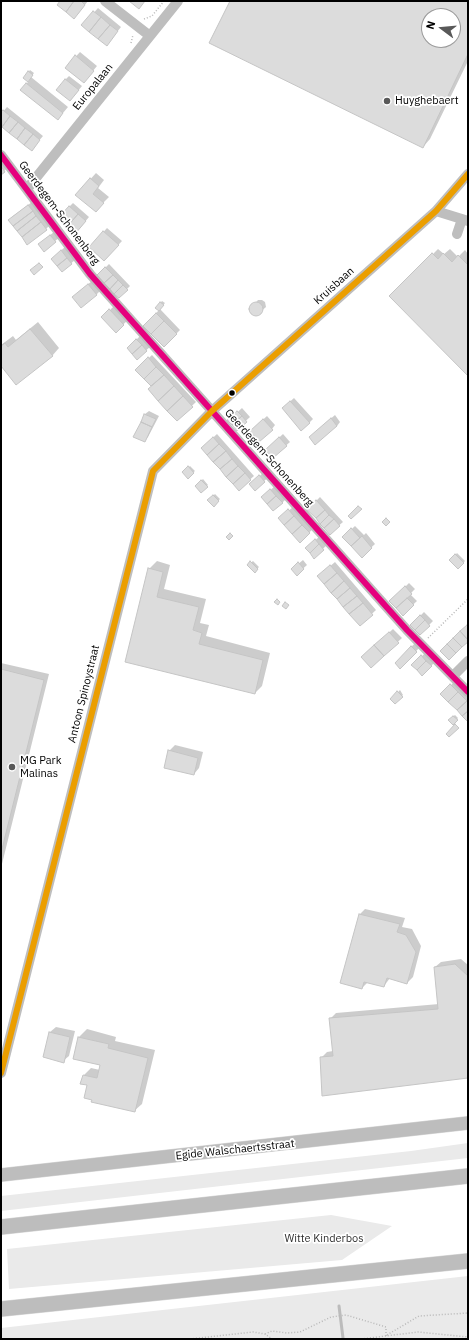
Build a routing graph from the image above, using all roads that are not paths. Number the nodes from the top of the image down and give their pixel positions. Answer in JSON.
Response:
{"nodes":[{"id":1,"x":105,"y":1,"type":"edge"},
{"id":2,"x":178,"y":1,"type":"edge"},
{"id":3,"x":150,"y":36,"type":"junction"},
{"id":4,"x":1,"y":155,"type":"edge"},
{"id":5,"x":468,"y":174,"type":"edge"},
{"id":6,"x":27,"y":189,"type":"junction"},
{"id":7,"x":436,"y":211,"type":"junction"},
{"id":8,"x":465,"y":220,"type":"edge"},
{"id":9,"x":457,"y":234,"type":"dead end"},
{"id":10,"x":212,"y":412,"type":"junction"},
{"id":11,"x":468,"y":661,"type":"edge"},
{"id":12,"x":453,"y":676,"type":"junction"},
{"id":13,"x":468,"y":692,"type":"edge"},
{"id":14,"x":1,"y":1073,"type":"edge"},
{"id":15,"x":468,"y":1123,"type":"edge"},
{"id":16,"x":1,"y":1175,"type":"edge"},
{"id":17,"x":468,"y":1176,"type":"edge"},
{"id":18,"x":1,"y":1227,"type":"edge"},
{"id":19,"x":468,"y":1261,"type":"edge"},
{"id":20,"x":1,"y":1309,"type":"edge"}],
"edges":[{"from":1,"to":3,"type":"street"},
{"from":2,"to":3,"type":"street","name":"Europalaan"},
{"from":3,"to":6,"type":"street","name":"Europalaan"},
{"from":4,"to":6,"type":"street","name":"Geerdegem-Schonenberg"},
{"from":5,"to":7,"type":"street","name":"Kruisbaan"},
{"from":6,"to":10,"type":"street","name":"Geerdegem-Schonenberg"},
{"from":7,"to":8,"type":"street"},
{"from":7,"to":10,"type":"street","name":"Kruisbaan"},
{"from":8,"to":9,"type":"street"},
{"from":10,"to":12,"type":"street","name":"Geerdegem-Schonenberg"},
{"from":10,"to":14,"type":"street","name":"Antoon Spinoystraat"},
{"from":11,"to":12,"type":"street"},
{"from":12,"to":13,"type":"street","name":"Geerdegem-Schonenberg"},
{"from":15,"to":16,"type":"main road","name":"Egide Walschaertsstraat"},
{"from":17,"to":18,"type":"highway"},
{"from":19,"to":20,"type":"highway"}]}
